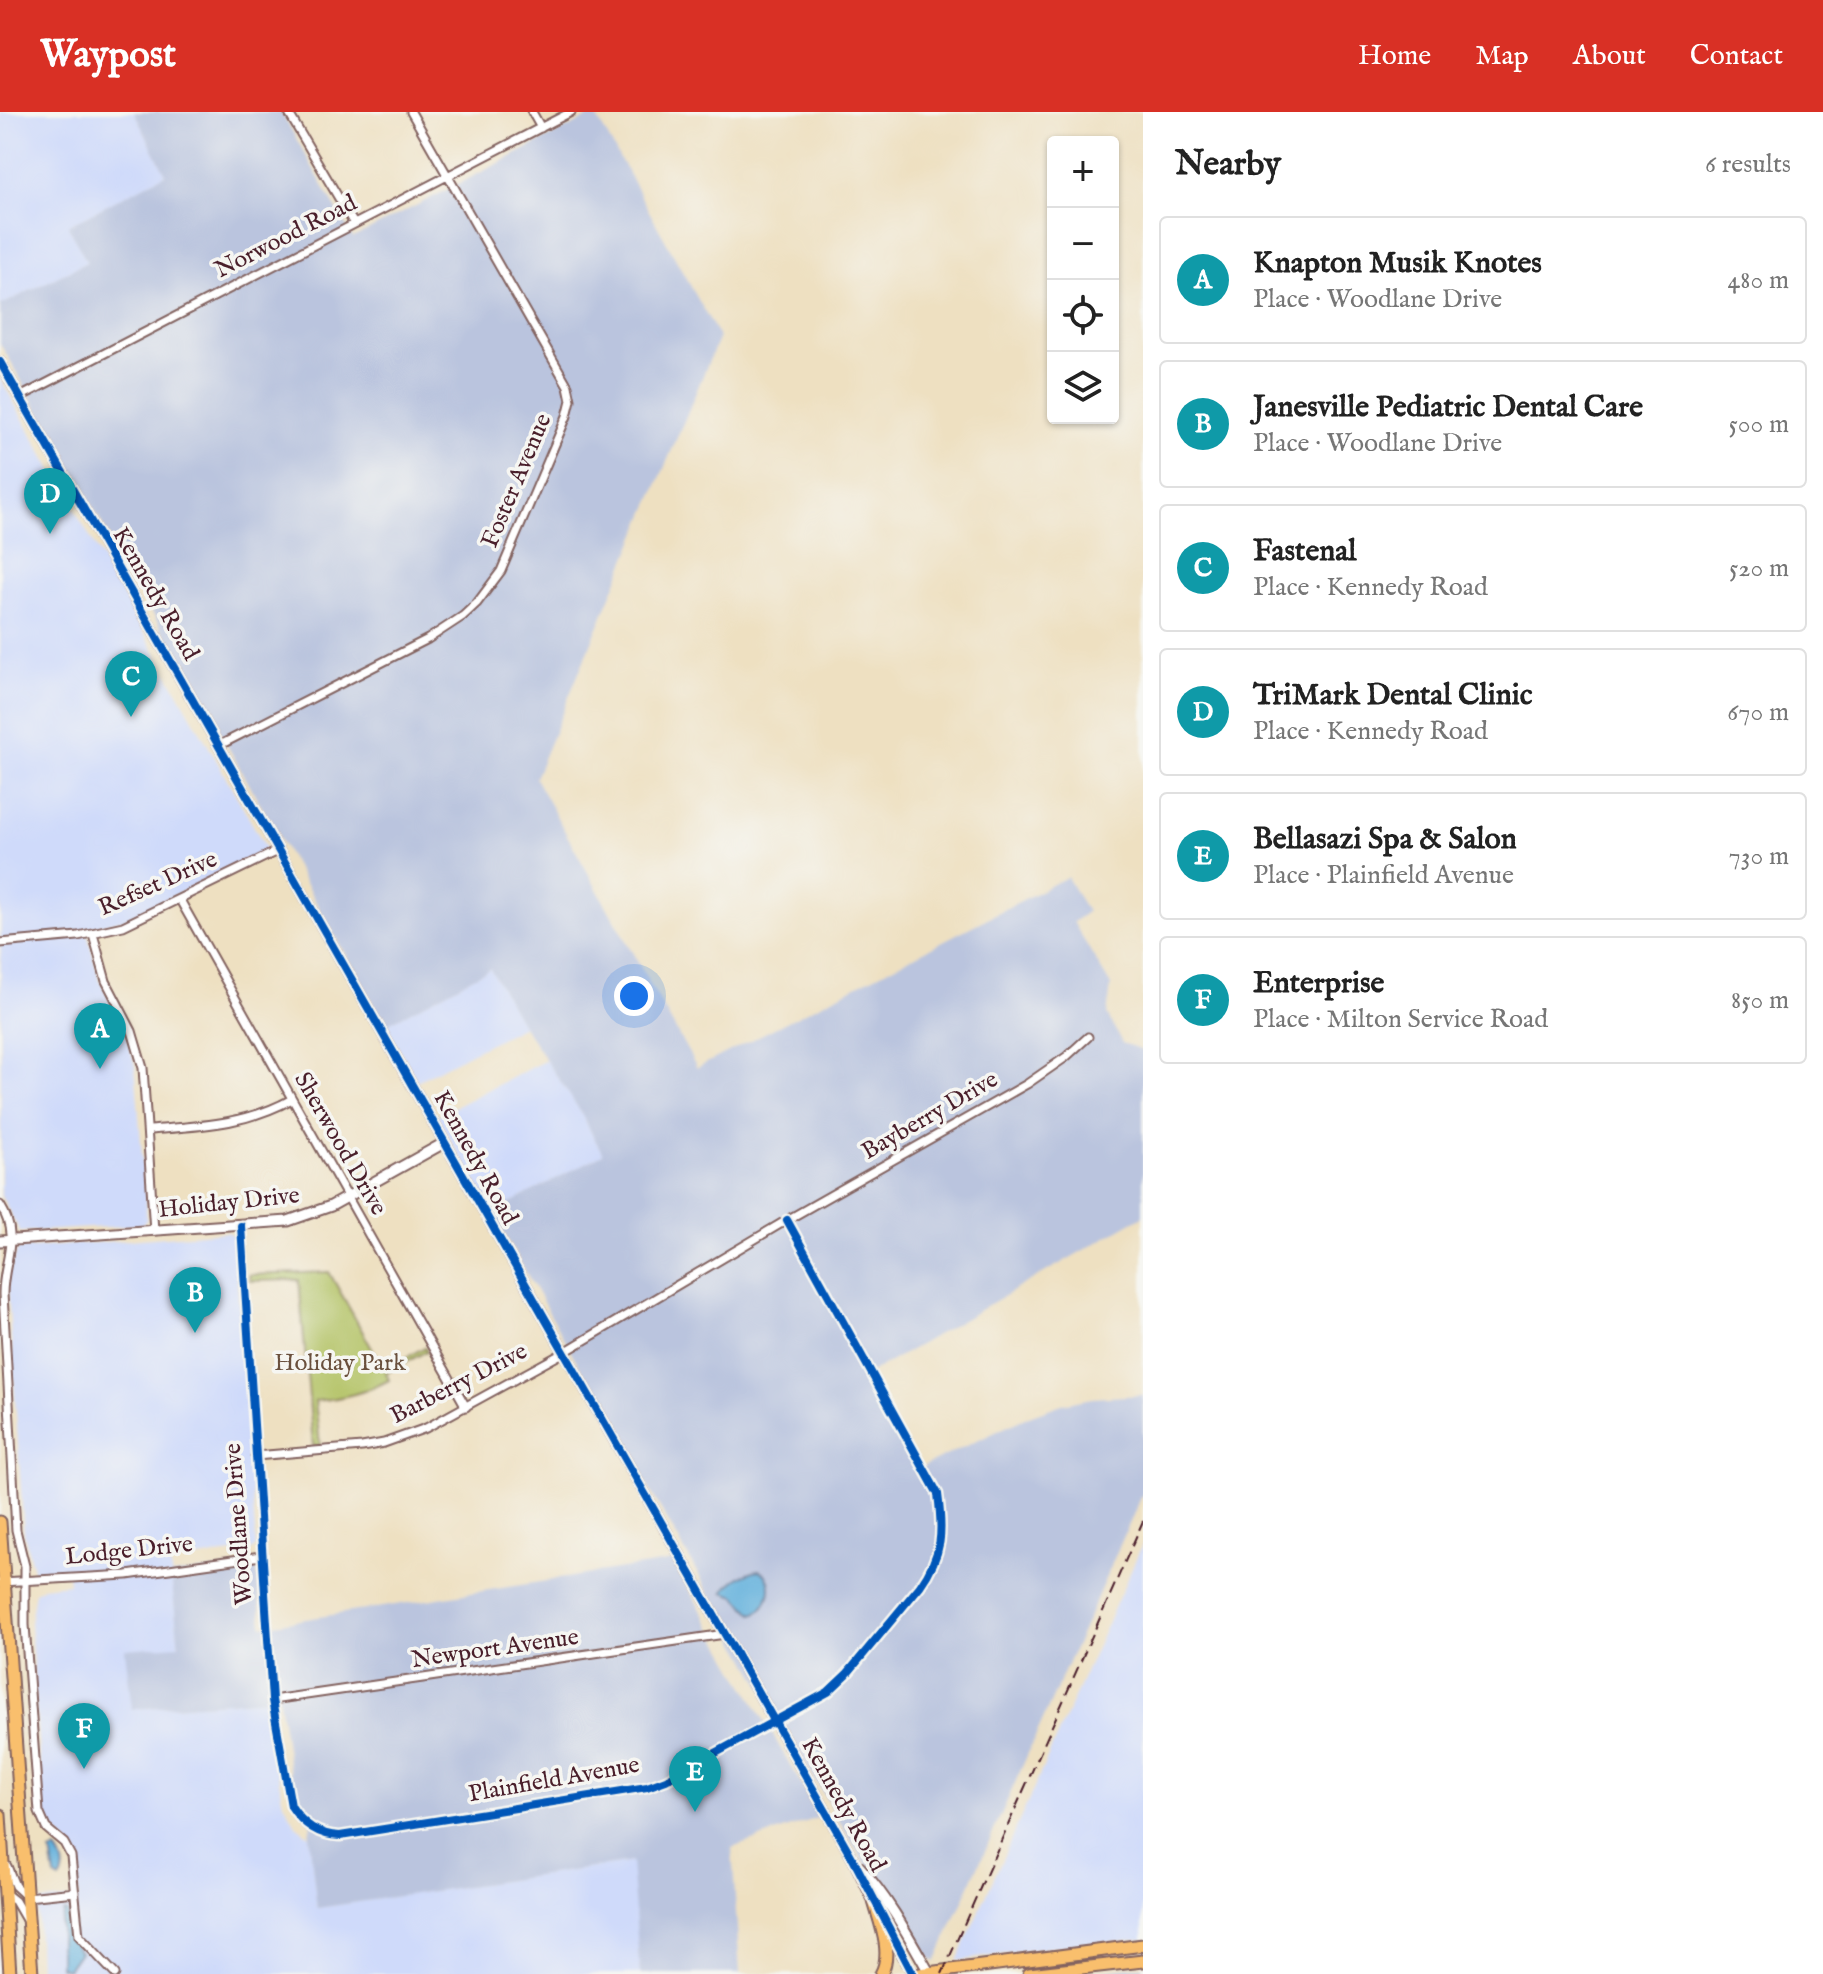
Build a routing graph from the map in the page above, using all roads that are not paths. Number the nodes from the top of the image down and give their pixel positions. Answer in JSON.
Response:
{"nodes":[{"id":1,"x":288,"y":112,"type":"edge"},
{"id":2,"x":411,"y":112,"type":"edge"},
{"id":3,"x":532,"y":112,"type":"edge"},
{"id":4,"x":571,"y":112,"type":"edge"},
{"id":5,"x":541,"y":128,"type":"junction"},
{"id":6,"x":448,"y":176,"type":"junction"},
{"id":7,"x":354,"y":224,"type":"junction"},
{"id":8,"x":0,"y":362,"type":"edge"},
{"id":9,"x":20,"y":397,"type":"junction"},
{"id":10,"x":218,"y":746,"type":"junction"},
{"id":11,"x":279,"y":850,"type":"junction"},
{"id":12,"x":180,"y":900,"type":"junction"},
{"id":13,"x":93,"y":934,"type":"junction"},
{"id":14,"x":0,"y":943,"type":"edge"},
{"id":15,"x":1088,"y":1037,"type":"dead end"},
{"id":16,"x":292,"y":1099,"type":"junction"},
{"id":17,"x":148,"y":1130,"type":"junction"},
{"id":18,"x":444,"y":1143,"type":"junction"},
{"id":19,"x":348,"y":1197,"type":"junction"},
{"id":20,"x":0,"y":1205,"type":"edge"},
{"id":21,"x":787,"y":1220,"type":"junction"},
{"id":22,"x":241,"y":1226,"type":"junction"},
{"id":23,"x":154,"y":1231,"type":"junction"},
{"id":24,"x":0,"y":1241,"type":"edge"},
{"id":25,"x":11,"y":1241,"type":"junction"},
{"id":26,"x":563,"y":1353,"type":"junction"},
{"id":27,"x":466,"y":1407,"type":"junction"},
{"id":28,"x":255,"y":1456,"type":"junction"},
{"id":29,"x":0,"y":1522,"type":"edge"},
{"id":30,"x":261,"y":1556,"type":"junction"},
{"id":31,"x":26,"y":1580,"type":"junction"},
{"id":32,"x":2,"y":1582,"type":"edge"},
{"id":33,"x":725,"y":1634,"type":"junction"},
{"id":34,"x":272,"y":1700,"type":"junction"},
{"id":35,"x":775,"y":1722,"type":"junction"},
{"id":36,"x":0,"y":1815,"type":"edge"},
{"id":37,"x":297,"y":1816,"type":"joint"},
{"id":38,"x":3,"y":1857,"type":"junction"},
{"id":39,"x":853,"y":1859,"type":"junction"},
{"id":40,"x":75,"y":1892,"type":"junction"},
{"id":41,"x":27,"y":1897,"type":"junction"},
{"id":42,"x":3,"y":1898,"type":"edge"},
{"id":43,"x":874,"y":1901,"type":"junction"},
{"id":44,"x":29,"y":1926,"type":"junction"},
{"id":45,"x":1143,"y":1945,"type":"edge"},
{"id":46,"x":1143,"y":1961,"type":"edge"},
{"id":47,"x":10,"y":1974,"type":"edge"},
{"id":48,"x":32,"y":1974,"type":"edge"},
{"id":49,"x":115,"y":1974,"type":"edge"},
{"id":50,"x":881,"y":1974,"type":"edge"},
{"id":51,"x":913,"y":1974,"type":"edge"},
{"id":52,"x":926,"y":1974,"type":"edge"},
{"id":53,"x":1029,"y":1974,"type":"edge"}],
"edges":[{"from":1,"to":7,"type":"street"},
{"from":2,"to":6,"type":"street","name":"Foster Avenue"},
{"from":3,"to":5,"type":"street"},
{"from":4,"to":5,"type":"street","name":"Norwood Road"},
{"from":5,"to":6,"type":"street","name":"Norwood Road"},
{"from":6,"to":7,"type":"street","name":"Norwood Road"},
{"from":6,"to":10,"type":"street","name":"Foster Avenue"},
{"from":7,"to":9,"type":"street","name":"Norwood Road"},
{"from":8,"to":9,"type":"street","name":"Kennedy Road"},
{"from":9,"to":10,"type":"street","name":"Kennedy Road"},
{"from":10,"to":11,"type":"street","name":"Kennedy Road"},
{"from":11,"to":12,"type":"street","name":"Refset Drive"},
{"from":11,"to":18,"type":"street","name":"Kennedy Road"},
{"from":12,"to":13,"type":"street","name":"Refset Drive"},
{"from":12,"to":16,"type":"street","name":"Sherwood Drive"},
{"from":13,"to":14,"type":"street","name":"Refset Drive"},
{"from":13,"to":17,"type":"street"},
{"from":15,"to":21,"type":"street","name":"Bayberry Drive"},
{"from":16,"to":17,"type":"street"},
{"from":16,"to":19,"type":"street","name":"Sherwood Drive"},
{"from":17,"to":23,"type":"street"},
{"from":18,"to":19,"type":"street","name":"Holiday Drive"},
{"from":18,"to":26,"type":"street","name":"Kennedy Road"},
{"from":19,"to":22,"type":"street","name":"Holiday Drive"},
{"from":19,"to":27,"type":"street","name":"Sherwood Drive"},
{"from":20,"to":25,"type":"street"},
{"from":21,"to":26,"type":"street","name":"Barberry Drive"},
{"from":21,"to":35,"type":"street","name":"Plainfield Avenue"},
{"from":22,"to":23,"type":"street","name":"Holiday Drive"},
{"from":22,"to":28,"type":"street","name":"Woodlane Drive"},
{"from":23,"to":25,"type":"street","name":"Holiday Drive"},
{"from":24,"to":25,"type":"street","name":"Holiday Drive"},
{"from":25,"to":31,"type":"street"},
{"from":26,"to":27,"type":"street","name":"Barberry Drive"},
{"from":26,"to":33,"type":"street","name":"Kennedy Road"},
{"from":27,"to":28,"type":"street","name":"Barberry Drive"},
{"from":28,"to":30,"type":"street","name":"Woodlane Drive"},
{"from":29,"to":32,"type":"main road"},
{"from":30,"to":31,"type":"street","name":"Lodge Drive"},
{"from":30,"to":34,"type":"street","name":"Woodlane Drive"},
{"from":31,"to":32,"type":"street","name":"Lodge Drive"},
{"from":31,"to":40,"type":"street"},
{"from":32,"to":41,"type":"main road"},
{"from":33,"to":34,"type":"street","name":"Newport Avenue"},
{"from":33,"to":35,"type":"street","name":"Kennedy Road"},
{"from":34,"to":37,"type":"street","name":"Woodlane Drive"},
{"from":35,"to":37,"type":"street","name":"Plainfield Avenue"},
{"from":35,"to":39,"type":"street","name":"Kennedy Road"},
{"from":36,"to":38,"type":"main road"},
{"from":38,"to":41,"type":"street"},
{"from":38,"to":42,"type":"main road"},
{"from":39,"to":43,"type":"street","name":"Kennedy Road"},
{"from":39,"to":52,"type":"street","name":"Kennedy Road"},
{"from":40,"to":41,"type":"street"},
{"from":40,"to":49,"type":"street"},
{"from":41,"to":44,"type":"main road"},
{"from":42,"to":44,"type":"street"},
{"from":42,"to":47,"type":"main road"},
{"from":43,"to":50,"type":"main road"},
{"from":43,"to":51,"type":"street","name":"Kennedy Road"},
{"from":44,"to":48,"type":"main road"},
{"from":45,"to":52,"type":"main road"},
{"from":46,"to":53,"type":"main road"}]}
